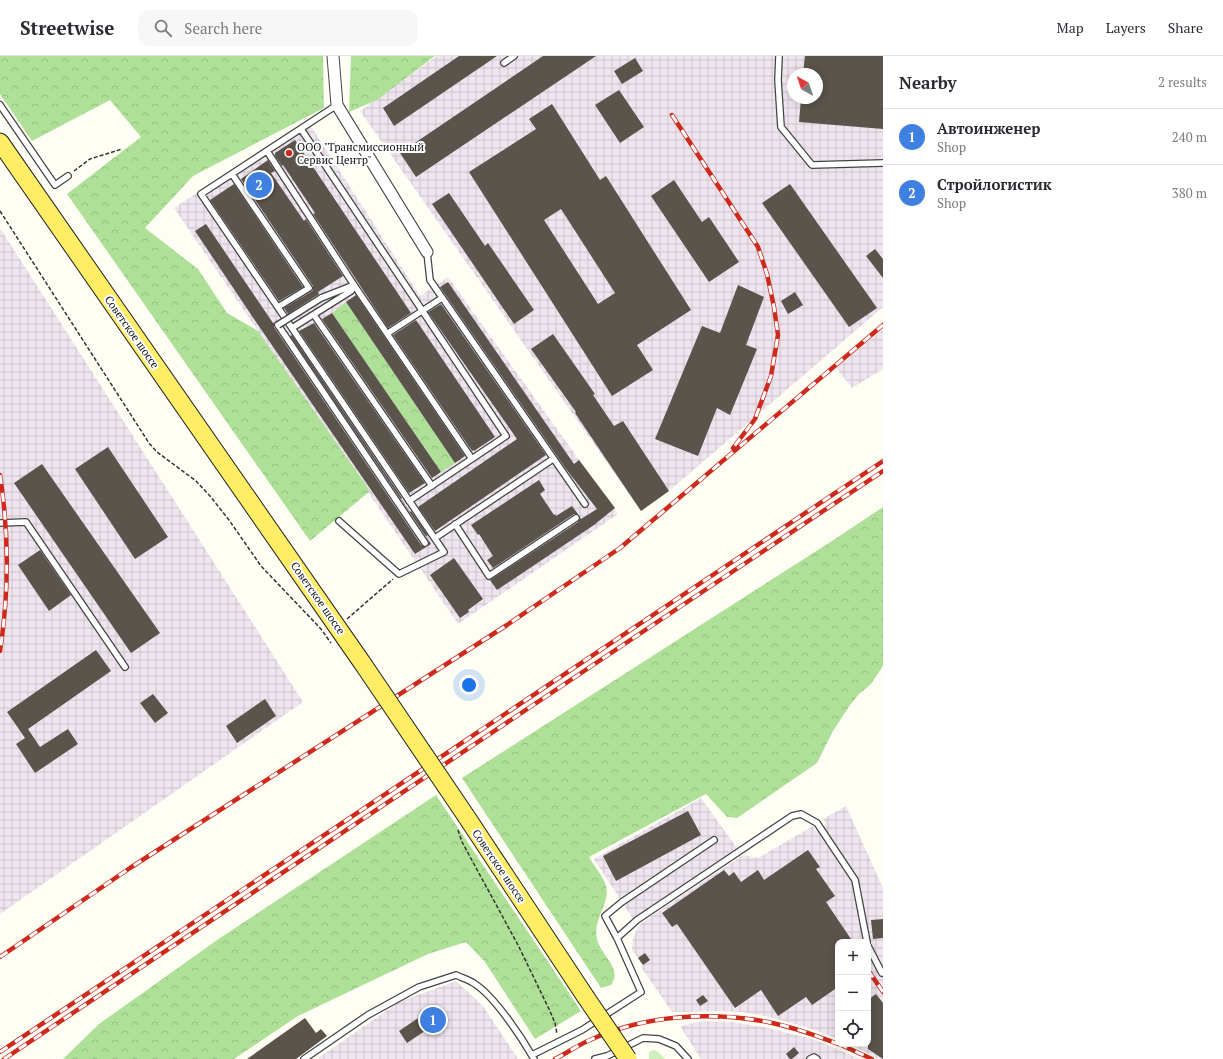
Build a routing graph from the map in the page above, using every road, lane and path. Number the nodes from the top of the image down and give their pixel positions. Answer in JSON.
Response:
{"nodes":[{"id":1,"x":333,"y":56,"type":"edge"},
{"id":2,"x":514,"y":56,"type":"edge"},
{"id":3,"x":779,"y":56,"type":"edge"},
{"id":4,"x":504,"y":63,"type":"dead end"},
{"id":5,"x":0,"y":105,"type":"edge"},
{"id":6,"x":337,"y":106,"type":"junction"},
{"id":7,"x":301,"y":129,"type":"junction"},
{"id":8,"x":0,"y":142,"type":"edge"},
{"id":9,"x":122,"y":149,"type":"dead end"},
{"id":10,"x":267,"y":151,"type":"junction"},
{"id":11,"x":883,"y":163,"type":"edge"},
{"id":12,"x":232,"y":174,"type":"junction"},
{"id":13,"x":68,"y":176,"type":"joint"},
{"id":14,"x":0,"y":211,"type":"edge"},
{"id":15,"x":427,"y":252,"type":"joint"},
{"id":16,"x":354,"y":285,"type":"junction"},
{"id":17,"x":442,"y":298,"type":"junction"},
{"id":18,"x":278,"y":307,"type":"junction"},
{"id":19,"x":422,"y":310,"type":"junction"},
{"id":20,"x":314,"y":315,"type":"junction"},
{"id":21,"x":292,"y":328,"type":"junction"},
{"id":22,"x":388,"y":333,"type":"junction"},
{"id":23,"x":553,"y":458,"type":"junction"},
{"id":24,"x":472,"y":459,"type":"junction"},
{"id":25,"x":432,"y":486,"type":"junction"},
{"id":26,"x":410,"y":501,"type":"junction"},
{"id":27,"x":584,"y":504,"type":"dead end"},
{"id":28,"x":576,"y":518,"type":"dead end"},
{"id":29,"x":339,"y":521,"type":"dead end"},
{"id":30,"x":0,"y":522,"type":"edge"},
{"id":31,"x":456,"y":524,"type":"junction"},
{"id":32,"x":435,"y":538,"type":"junction"},
{"id":33,"x":425,"y":543,"type":"dead end"},
{"id":34,"x":399,"y":574,"type":"junction"},
{"id":35,"x":345,"y":621,"type":"dead end"},
{"id":36,"x":332,"y":644,"type":"dead end"},
{"id":37,"x":125,"y":667,"type":"dead end"},
{"id":38,"x":462,"y":822,"type":"junction"},
{"id":39,"x":714,"y":840,"type":"dead end"},
{"id":40,"x":617,"y":938,"type":"junction"},
{"id":41,"x":866,"y":939,"type":"edge"},
{"id":42,"x":871,"y":952,"type":"edge"},
{"id":43,"x":882,"y":973,"type":"dead end"},
{"id":44,"x":554,"y":1044,"type":"junction"},
{"id":45,"x":533,"y":1057,"type":"edge"},
{"id":46,"x":304,"y":1059,"type":"edge"},
{"id":47,"x":595,"y":1059,"type":"edge"},
{"id":48,"x":628,"y":1059,"type":"edge"},
{"id":49,"x":688,"y":1059,"type":"edge"},
{"id":50,"x":810,"y":1059,"type":"edge"},
{"id":51,"x":817,"y":1059,"type":"edge"}],
"edges":[{"from":1,"to":6,"type":"street"},
{"from":2,"to":4,"type":"lane"},
{"from":3,"to":11,"type":"lane"},
{"from":5,"to":13,"type":"lane"},
{"from":6,"to":7,"type":"lane"},
{"from":6,"to":15,"type":"street"},
{"from":7,"to":10,"type":"lane"},
{"from":7,"to":19,"type":"lane"},
{"from":8,"to":38,"type":"main road","name":"Советское шоссе","bridge":true},
{"from":9,"to":13,"type":"path"},
{"from":10,"to":12,"type":"lane"},
{"from":10,"to":16,"type":"lane"},
{"from":12,"to":18,"type":"lane"},
{"from":12,"to":18,"type":"lane"},
{"from":14,"to":36,"type":"path"},
{"from":15,"to":17,"type":"lane"},
{"from":16,"to":20,"type":"lane"},
{"from":16,"to":22,"type":"lane"},
{"from":16,"to":33,"type":"lane","bridge":true},
{"from":17,"to":19,"type":"lane"},
{"from":17,"to":23,"type":"lane"},
{"from":18,"to":21,"type":"lane"},
{"from":19,"to":22,"type":"lane"},
{"from":19,"to":24,"type":"lane"},
{"from":20,"to":21,"type":"lane"},
{"from":20,"to":25,"type":"lane"},
{"from":21,"to":26,"type":"lane"},
{"from":22,"to":24,"type":"lane"},
{"from":23,"to":27,"type":"lane"},
{"from":23,"to":31,"type":"lane"},
{"from":24,"to":25,"type":"lane"},
{"from":25,"to":26,"type":"lane"},
{"from":26,"to":32,"type":"lane"},
{"from":28,"to":31,"type":"lane"},
{"from":29,"to":34,"type":"lane"},
{"from":30,"to":37,"type":"lane"},
{"from":31,"to":32,"type":"lane"},
{"from":32,"to":34,"type":"lane"},
{"from":34,"to":35,"type":"path"},
{"from":38,"to":44,"type":"path"},
{"from":38,"to":48,"type":"main road","name":"Советское шоссе","bridge":true},
{"from":39,"to":40,"type":"lane"},
{"from":40,"to":41,"type":"lane"},
{"from":40,"to":44,"type":"lane"},
{"from":42,"to":43,"type":"lane"},
{"from":44,"to":45,"type":"lane"},
{"from":45,"to":46,"type":"lane"},
{"from":47,"to":49,"type":"lane"},
{"from":50,"to":51,"type":"lane"}]}
